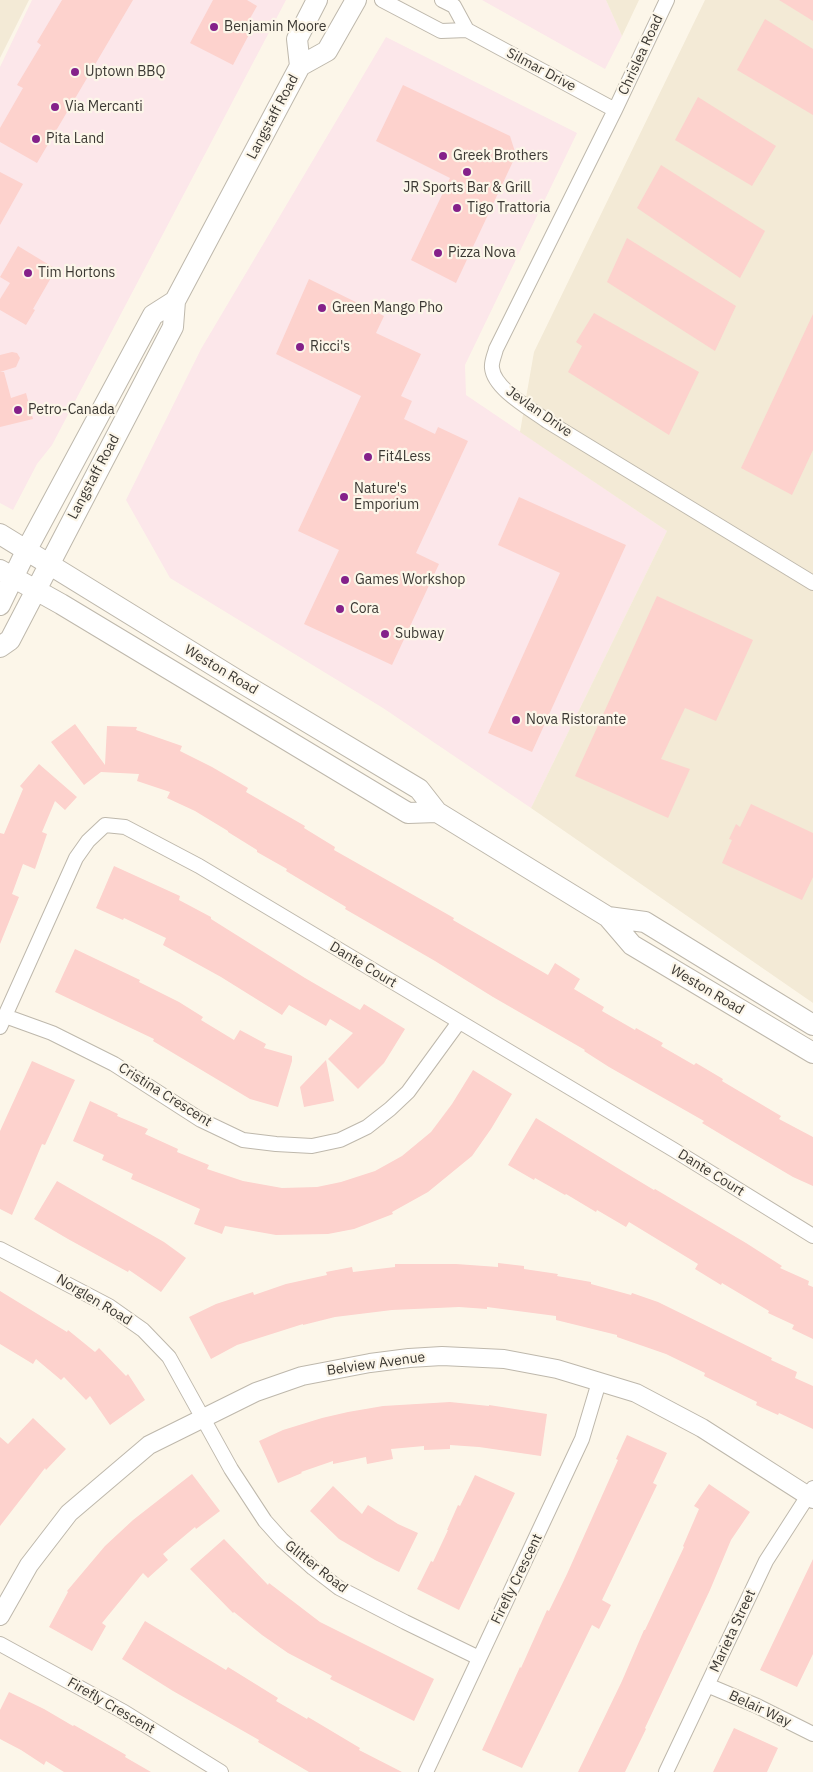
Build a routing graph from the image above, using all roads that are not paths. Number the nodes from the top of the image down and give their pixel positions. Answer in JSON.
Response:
{"nodes":[{"id":1,"x":318,"y":0,"type":"edge"},
{"id":2,"x":356,"y":0,"type":"edge"},
{"id":3,"x":382,"y":0,"type":"edge"},
{"id":4,"x":442,"y":0,"type":"edge"},
{"id":5,"x":667,"y":0,"type":"edge"},
{"id":6,"x":467,"y":30,"type":"junction"},
{"id":7,"x":300,"y":66,"type":"junction"},
{"id":8,"x":615,"y":110,"type":"junction"},
{"id":9,"x":175,"y":301,"type":"junction"},
{"id":10,"x":0,"y":534,"type":"edge"},
{"id":11,"x":27,"y":549,"type":"junction"},
{"id":12,"x":49,"y":563,"type":"junction"},
{"id":13,"x":7,"y":574,"type":"edge"},
{"id":14,"x":813,"y":583,"type":"edge"},
{"id":15,"x":35,"y":590,"type":"junction"},
{"id":16,"x":0,"y":605,"type":"edge"},
{"id":17,"x":0,"y":647,"type":"edge"},
{"id":18,"x":437,"y":812,"type":"junction"},
{"id":19,"x":608,"y":918,"type":"junction"},
{"id":20,"x":3,"y":1022,"type":"edge"},
{"id":21,"x":459,"y":1022,"type":"junction"},
{"id":22,"x":813,"y":1025,"type":"edge"},
{"id":23,"x":813,"y":1053,"type":"edge"},
{"id":24,"x":813,"y":1236,"type":"edge"},
{"id":25,"x":0,"y":1249,"type":"edge"},
{"id":26,"x":599,"y":1382,"type":"junction"},
{"id":27,"x":204,"y":1419,"type":"junction"},
{"id":28,"x":812,"y":1494,"type":"edge"},
{"id":29,"x":0,"y":1616,"type":"edge"},
{"id":30,"x":0,"y":1644,"type":"edge"},
{"id":31,"x":479,"y":1658,"type":"junction"},
{"id":32,"x":707,"y":1685,"type":"junction"},
{"id":33,"x":813,"y":1734,"type":"edge"},
{"id":34,"x":221,"y":1772,"type":"edge"},
{"id":35,"x":426,"y":1772,"type":"edge"},
{"id":36,"x":666,"y":1772,"type":"edge"}],
"edges":[{"from":1,"to":7,"type":"main road","name":"Langstaff Road"},
{"from":2,"to":7,"type":"main road","name":"Langstaff Road"},
{"from":3,"to":6,"type":"street"},
{"from":4,"to":6,"type":"street"},
{"from":5,"to":8,"type":"street","name":"Chrislea Road"},
{"from":6,"to":8,"type":"street","name":"Silmar Drive"},
{"from":7,"to":9,"type":"main road","name":"Langstaff Road"},
{"from":8,"to":14,"type":"street","name":"Jevlan Drive"},
{"from":9,"to":11,"type":"main road","name":"Langstaff Road"},
{"from":9,"to":12,"type":"main road","name":"Langstaff Road"},
{"from":10,"to":11,"type":"main road","name":"Weston Road"},
{"from":11,"to":12,"type":"main road","name":"Weston Road"},
{"from":11,"to":13,"type":"main road","name":"Langstaff Road"},
{"from":12,"to":15,"type":"main road","name":"Langstaff Road"},
{"from":12,"to":18,"type":"main road","name":"Weston Road"},
{"from":13,"to":15,"type":"main road","name":"Weston Road"},
{"from":13,"to":16,"type":"main road","name":"Langstaff Road"},
{"from":15,"to":17,"type":"main road","name":"Langstaff Road"},
{"from":15,"to":18,"type":"main road","name":"Weston Road"},
{"from":18,"to":19,"type":"main road","name":"Weston Road"},
{"from":19,"to":22,"type":"main road","name":"Weston Road"},
{"from":19,"to":23,"type":"main road","name":"Weston Road"},
{"from":20,"to":21,"type":"street","name":"Cristina Crescent"},
{"from":20,"to":21,"type":"street","name":"Dante Court"},
{"from":21,"to":24,"type":"street","name":"Dante Court"},
{"from":25,"to":27,"type":"street","name":"Norglen Road"},
{"from":26,"to":27,"type":"street","name":"Belview Avenue"},
{"from":26,"to":28,"type":"street","name":"Belview Avenue"},
{"from":26,"to":31,"type":"street","name":"Firefly Crescent"},
{"from":27,"to":29,"type":"street","name":"Belview Avenue"},
{"from":27,"to":31,"type":"street","name":"Glitter Road"},
{"from":28,"to":32,"type":"street","name":"Marieta Street"},
{"from":30,"to":34,"type":"street","name":"Firefly Crescent"},
{"from":31,"to":35,"type":"street","name":"Firefly Crescent"},
{"from":32,"to":33,"type":"street","name":"Belair Way"},
{"from":32,"to":36,"type":"street","name":"Marieta Street"}]}
